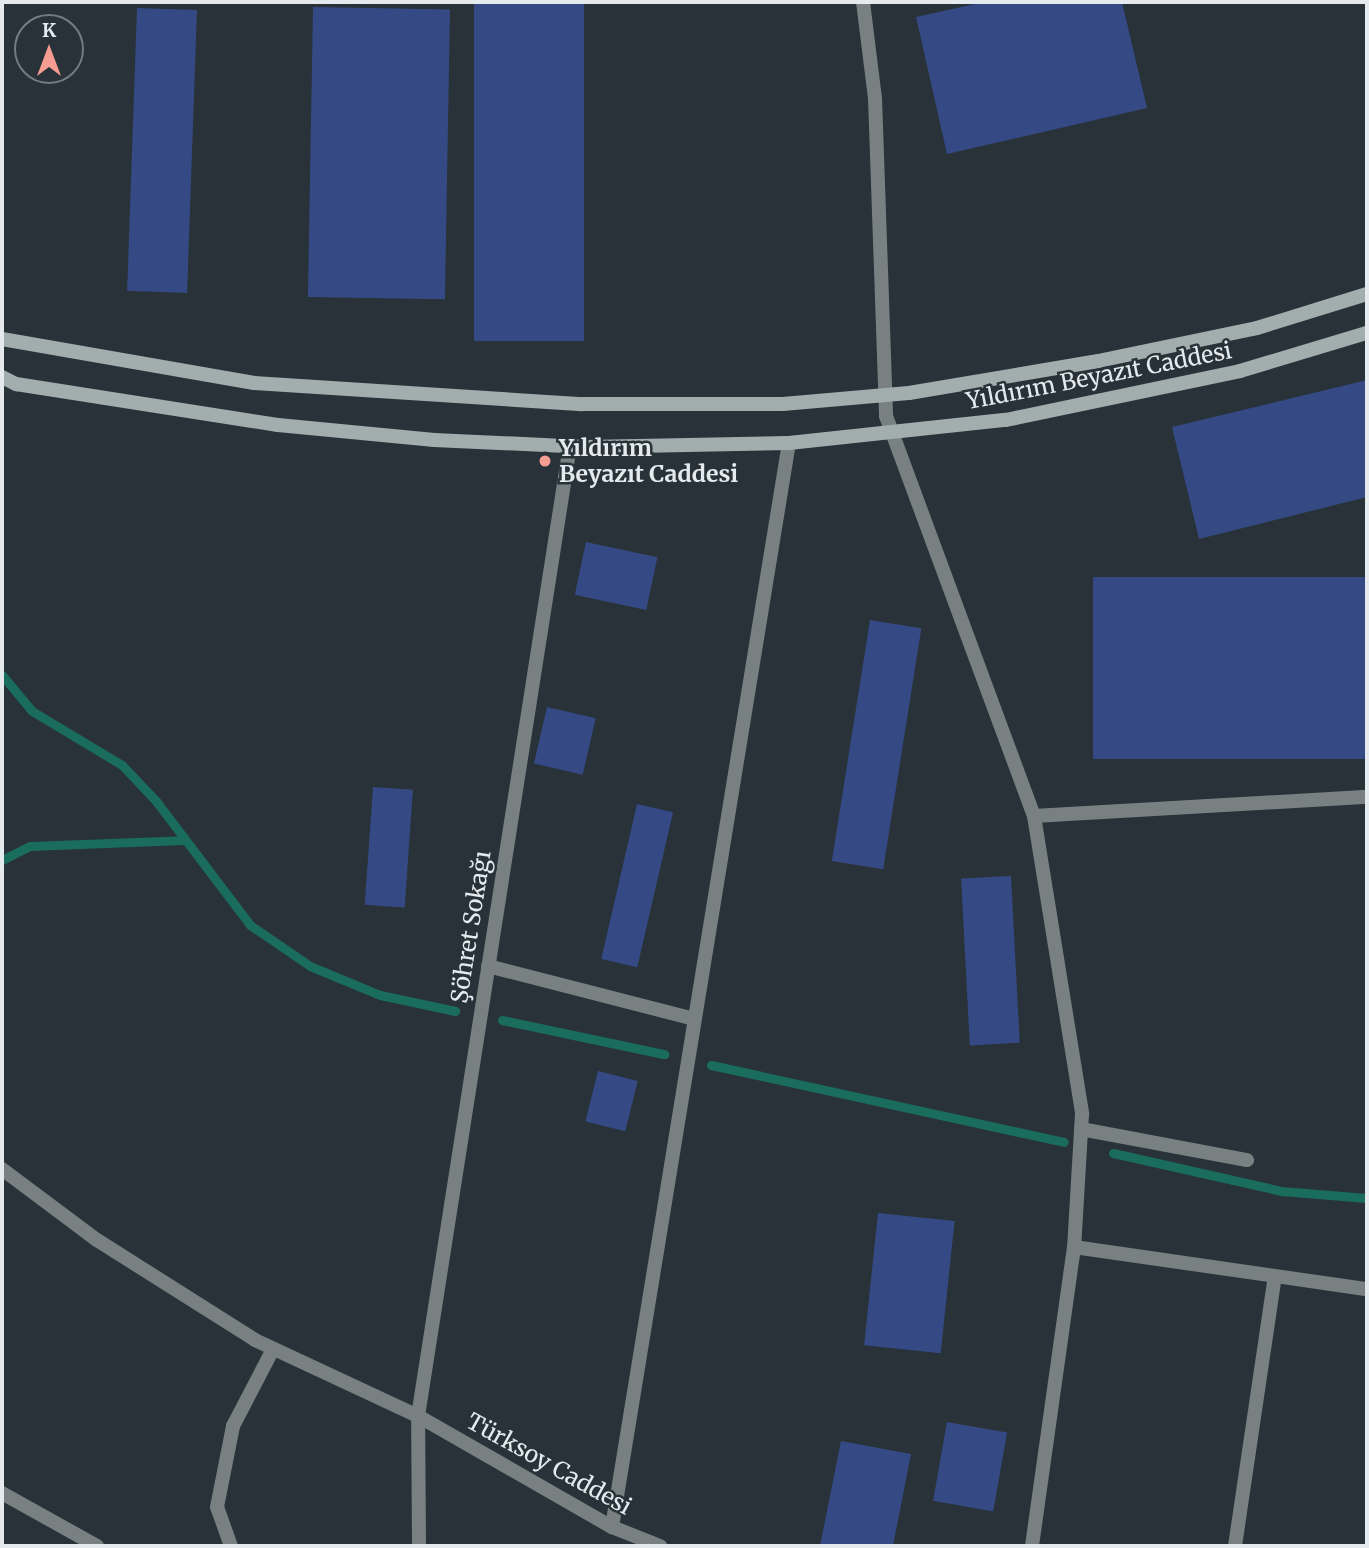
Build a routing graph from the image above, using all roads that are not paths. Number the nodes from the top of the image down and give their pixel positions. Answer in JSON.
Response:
{"nodes":[{"id":1,"x":863,"y":2,"type":"edge"},
{"id":2,"x":1367,"y":294,"type":"edge"},
{"id":3,"x":1367,"y":333,"type":"edge"},
{"id":4,"x":2,"y":339,"type":"edge"},
{"id":5,"x":2,"y":377,"type":"edge"},
{"id":6,"x":886,"y":395,"type":"junction"},
{"id":7,"x":893,"y":435,"type":"junction"},
{"id":8,"x":789,"y":443,"type":"junction"},
{"id":9,"x":570,"y":445,"type":"junction"},
{"id":10,"x":1367,"y":797,"type":"edge"},
{"id":11,"x":1034,"y":817,"type":"junction"},
{"id":12,"x":488,"y":967,"type":"junction"},
{"id":13,"x":694,"y":1019,"type":"junction"},
{"id":14,"x":1081,"y":1129,"type":"junction"},
{"id":15,"x":1247,"y":1160,"type":"dead end"},
{"id":16,"x":2,"y":1169,"type":"edge"},
{"id":17,"x":1074,"y":1247,"type":"junction"},
{"id":18,"x":1275,"y":1276,"type":"junction"},
{"id":19,"x":1367,"y":1289,"type":"edge"},
{"id":20,"x":273,"y":1349,"type":"junction"},
{"id":21,"x":418,"y":1416,"type":"junction"},
{"id":22,"x":2,"y":1493,"type":"edge"},
{"id":23,"x":612,"y":1527,"type":"junction"},
{"id":24,"x":97,"y":1546,"type":"edge"},
{"id":25,"x":231,"y":1546,"type":"edge"},
{"id":26,"x":419,"y":1546,"type":"edge"},
{"id":27,"x":660,"y":1546,"type":"edge"},
{"id":28,"x":1032,"y":1546,"type":"edge"},
{"id":29,"x":1235,"y":1546,"type":"edge"}],
"edges":[{"from":1,"to":6,"type":"street"},
{"from":2,"to":6,"type":"main road"},
{"from":3,"to":7,"type":"main road","name":"Yıldırım Beyazıt Caddesi"},
{"from":4,"to":6,"type":"main road"},
{"from":5,"to":9,"type":"main road","name":"Yıldırım Beyazıt Caddesi"},
{"from":6,"to":7,"type":"street"},
{"from":7,"to":8,"type":"main road","name":"Yıldırım Beyazıt Caddesi"},
{"from":7,"to":11,"type":"street"},
{"from":8,"to":9,"type":"main road","name":"Yıldırım Beyazıt Caddesi"},
{"from":8,"to":13,"type":"street"},
{"from":9,"to":12,"type":"street","name":"Şöhret Sokağı"},
{"from":10,"to":11,"type":"street"},
{"from":11,"to":14,"type":"street"},
{"from":12,"to":13,"type":"street"},
{"from":12,"to":21,"type":"street","name":"Şöhret Sokağı"},
{"from":13,"to":23,"type":"street"},
{"from":14,"to":15,"type":"street"},
{"from":14,"to":17,"type":"street"},
{"from":16,"to":20,"type":"street","name":"Türksoy Caddesi"},
{"from":17,"to":18,"type":"street"},
{"from":17,"to":28,"type":"street"},
{"from":18,"to":19,"type":"street"},
{"from":18,"to":29,"type":"street"},
{"from":20,"to":21,"type":"street","name":"Türksoy Caddesi"},
{"from":20,"to":25,"type":"street"},
{"from":21,"to":23,"type":"street","name":"Türksoy Caddesi"},
{"from":21,"to":26,"type":"street","name":"Şöhret Sokağı"},
{"from":22,"to":24,"type":"street"},
{"from":23,"to":27,"type":"street","name":"Türksoy Caddesi"}]}
